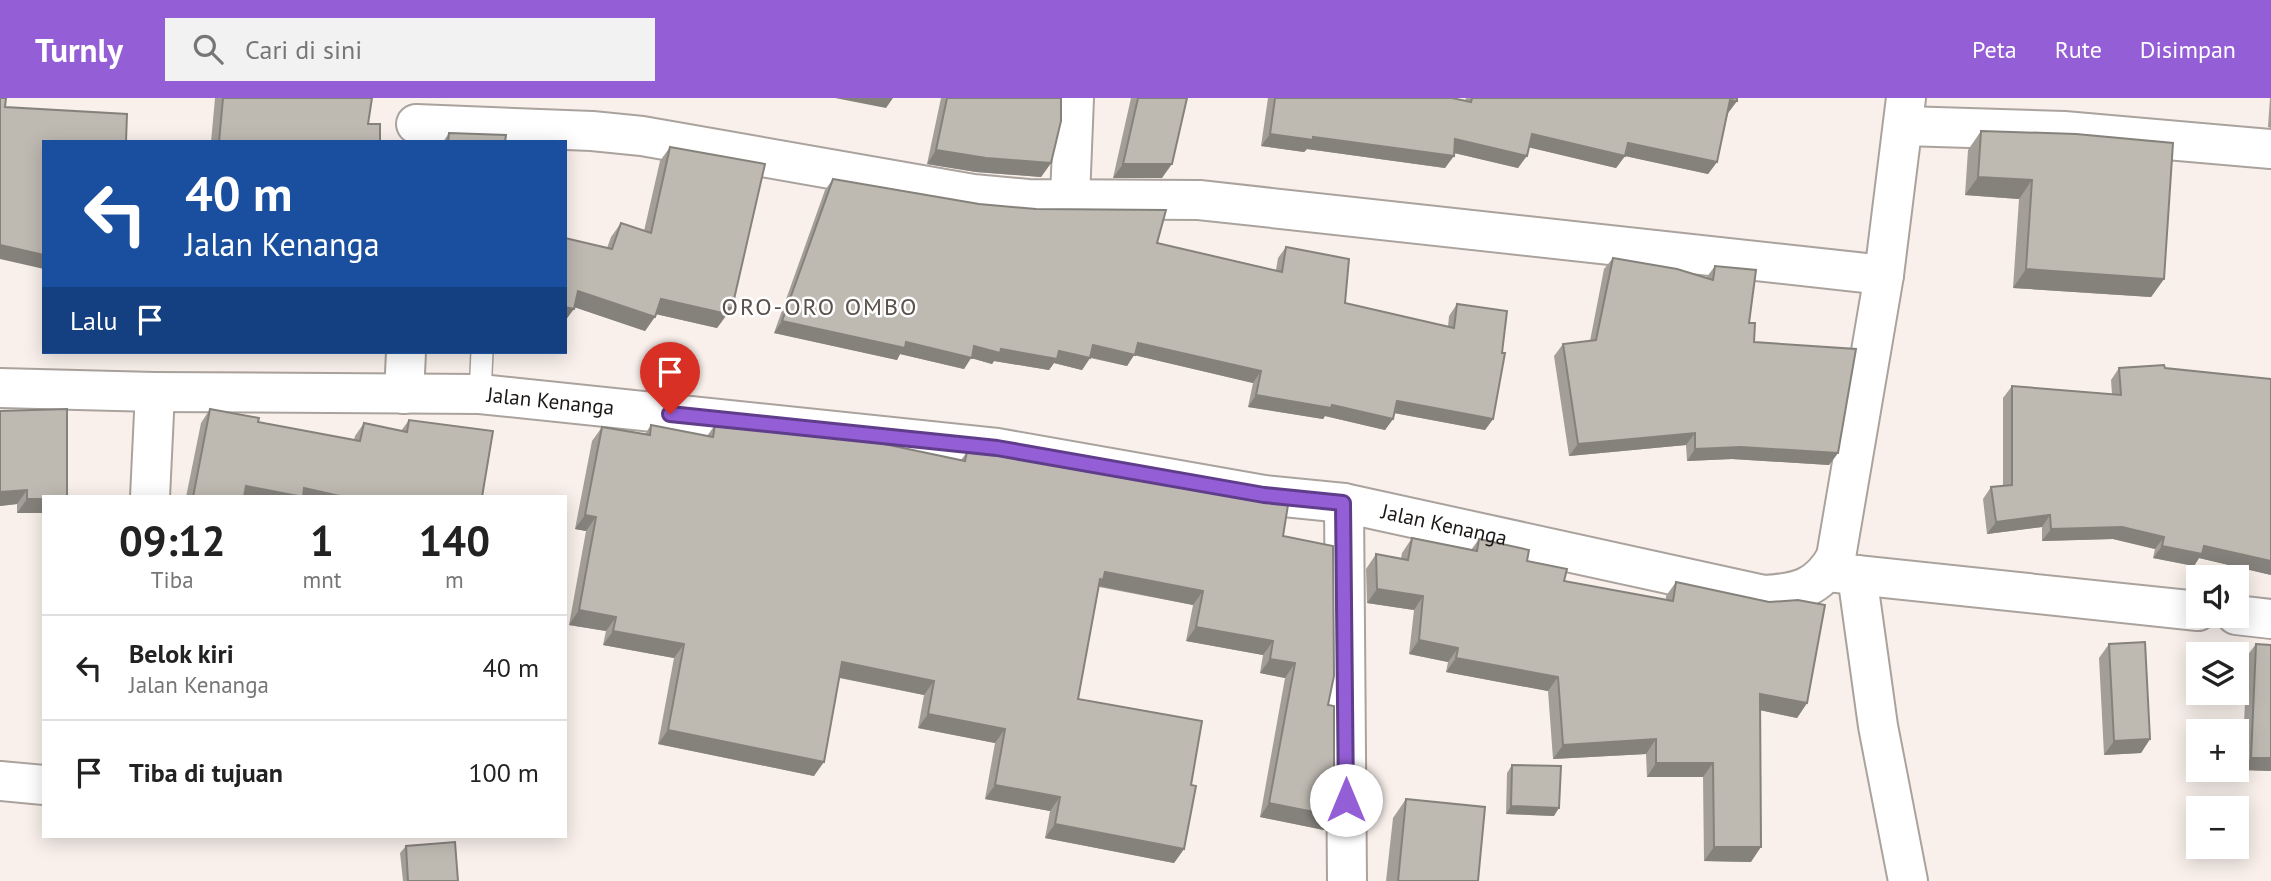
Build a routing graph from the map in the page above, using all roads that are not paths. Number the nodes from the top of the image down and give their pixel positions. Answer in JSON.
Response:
{"nodes":[{"id":1,"x":1074,"y":98,"type":"edge"},
{"id":2,"x":1905,"y":112,"type":"edge"},
{"id":3,"x":415,"y":121,"type":"edge"},
{"id":4,"x":2271,"y":149,"type":"edge"},
{"id":5,"x":1070,"y":198,"type":"junction"},
{"id":6,"x":1884,"y":275,"type":"junction"},
{"id":7,"x":406,"y":354,"type":"edge"},
{"id":8,"x":482,"y":354,"type":"edge"},
{"id":9,"x":0,"y":388,"type":"edge"},
{"id":10,"x":155,"y":392,"type":"junction"},
{"id":11,"x":404,"y":394,"type":"junction"},
{"id":12,"x":480,"y":394,"type":"junction"},
{"id":13,"x":150,"y":495,"type":"edge"},
{"id":14,"x":1343,"y":503,"type":"junction"},
{"id":15,"x":1842,"y":573,"type":"junction"},
{"id":16,"x":2186,"y":610,"type":"edge"},
{"id":17,"x":2249,"y":616,"type":"edge"},
{"id":18,"x":2271,"y":619,"type":"edge"},
{"id":19,"x":0,"y":781,"type":"edge"},
{"id":20,"x":42,"y":785,"type":"edge"},
{"id":21,"x":1347,"y":881,"type":"edge"},
{"id":22,"x":1908,"y":881,"type":"edge"}],
"edges":[{"from":1,"to":5,"type":"street"},
{"from":2,"to":4,"type":"street"},
{"from":2,"to":6,"type":"street"},
{"from":3,"to":5,"type":"street"},
{"from":5,"to":6,"type":"street"},
{"from":6,"to":15,"type":"street"},
{"from":7,"to":11,"type":"street"},
{"from":8,"to":12,"type":"lane"},
{"from":9,"to":10,"type":"street","name":"Jalan Kenanga"},
{"from":10,"to":11,"type":"street","name":"Jalan Kenanga"},
{"from":10,"to":13,"type":"street"},
{"from":11,"to":12,"type":"street","name":"Jalan Kenanga"},
{"from":12,"to":14,"type":"street","name":"Jalan Kenanga"},
{"from":14,"to":15,"type":"street","name":"Jalan Kenanga"},
{"from":14,"to":21,"type":"street"},
{"from":15,"to":16,"type":"street"},
{"from":15,"to":22,"type":"street"},
{"from":17,"to":18,"type":"street"},
{"from":19,"to":20,"type":"street"}]}
